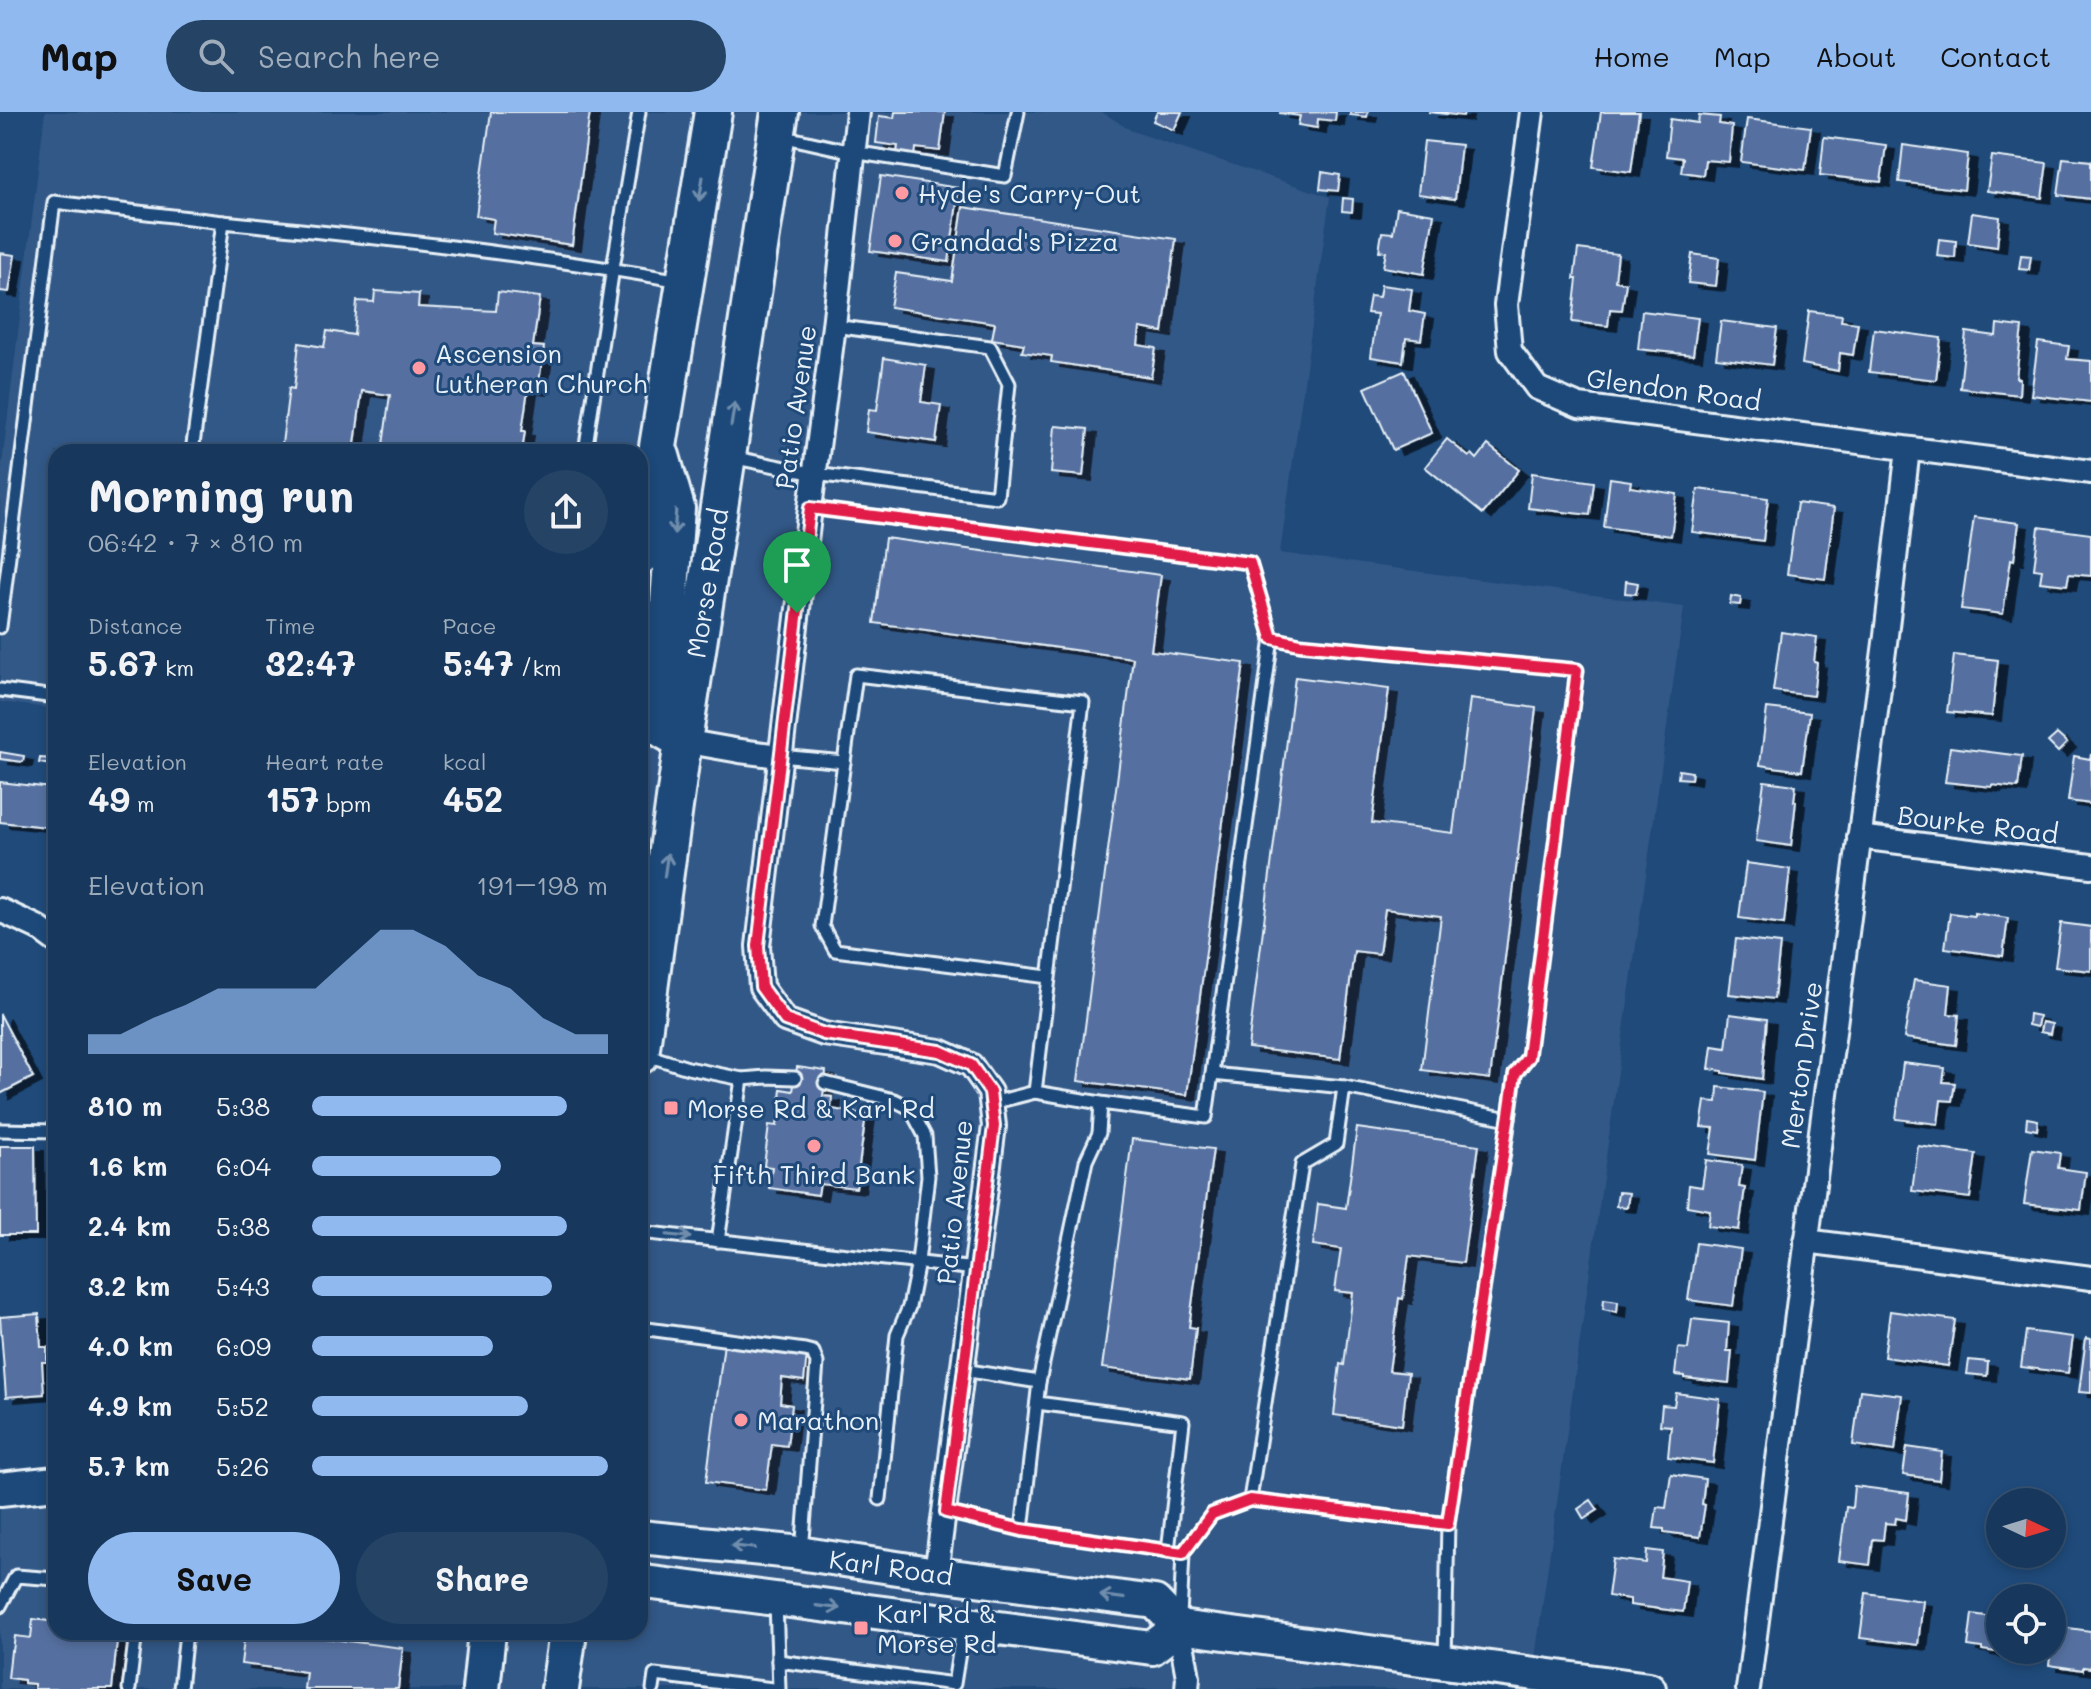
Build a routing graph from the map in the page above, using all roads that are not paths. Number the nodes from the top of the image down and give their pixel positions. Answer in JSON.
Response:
{"nodes":[{"id":1,"x":639,"y":112,"type":"edge"},
{"id":2,"x":713,"y":112,"type":"edge"},
{"id":3,"x":858,"y":112,"type":"edge"},
{"id":4,"x":1018,"y":112,"type":"edge"},
{"id":5,"x":1532,"y":112,"type":"edge"},
{"id":6,"x":778,"y":124,"type":"edge"},
{"id":7,"x":853,"y":152,"type":"junction"},
{"id":8,"x":223,"y":222,"type":"junction"},
{"id":9,"x":613,"y":268,"type":"junction"},
{"id":10,"x":686,"y":281,"type":"junction"},
{"id":11,"x":834,"y":326,"type":"junction"},
{"id":12,"x":193,"y":444,"type":"edge"},
{"id":13,"x":586,"y":444,"type":"edge"},
{"id":14,"x":658,"y":447,"type":"junction"},
{"id":15,"x":1908,"y":449,"type":"junction"},
{"id":16,"x":727,"y":456,"type":"junction"},
{"id":17,"x":2091,"y":472,"type":"edge"},
{"id":18,"x":815,"y":474,"type":"junction"},
{"id":19,"x":648,"y":508,"type":"edge"},
{"id":20,"x":810,"y":508,"type":"junction"},
{"id":21,"x":0,"y":627,"type":"edge"},
{"id":22,"x":1272,"y":638,"type":"junction"},
{"id":23,"x":0,"y":690,"type":"edge"},
{"id":24,"x":48,"y":696,"type":"edge"},
{"id":25,"x":683,"y":741,"type":"junction"},
{"id":26,"x":779,"y":756,"type":"junction"},
{"id":27,"x":844,"y":762,"type":"junction"},
{"id":28,"x":1859,"y":837,"type":"junction"},
{"id":29,"x":2091,"y":866,"type":"edge"},
{"id":30,"x":0,"y":910,"type":"edge"},
{"id":31,"x":48,"y":935,"type":"edge"},
{"id":32,"x":1048,"y":977,"type":"junction"},
{"id":33,"x":648,"y":996,"type":"edge"},
{"id":34,"x":648,"y":1056,"type":"edge"},
{"id":35,"x":1212,"y":1074,"type":"junction"},
{"id":36,"x":795,"y":1078,"type":"dead end"},
{"id":37,"x":742,"y":1079,"type":"junction"},
{"id":38,"x":825,"y":1083,"type":"dead end"},
{"id":39,"x":1344,"y":1087,"type":"junction"},
{"id":40,"x":1035,"y":1092,"type":"junction"},
{"id":41,"x":992,"y":1103,"type":"junction"},
{"id":42,"x":1101,"y":1103,"type":"junction"},
{"id":43,"x":1509,"y":1119,"type":"junction"},
{"id":44,"x":0,"y":1130,"type":"edge"},
{"id":45,"x":48,"y":1131,"type":"edge"},
{"id":46,"x":648,"y":1233,"type":"edge"},
{"id":47,"x":718,"y":1241,"type":"junction"},
{"id":48,"x":1806,"y":1241,"type":"junction"},
{"id":49,"x":918,"y":1262,"type":"junction"},
{"id":50,"x":976,"y":1269,"type":"junction"},
{"id":51,"x":2091,"y":1278,"type":"edge"},
{"id":52,"x":648,"y":1329,"type":"edge"},
{"id":53,"x":963,"y":1370,"type":"junction"},
{"id":54,"x":1039,"y":1382,"type":"junction"},
{"id":55,"x":1037,"y":1403,"type":"junction"},
{"id":56,"x":48,"y":1484,"type":"edge"},
{"id":57,"x":0,"y":1489,"type":"edge"},
{"id":58,"x":880,"y":1499,"type":"dead end"},
{"id":59,"x":1250,"y":1500,"type":"junction"},
{"id":60,"x":946,"y":1512,"type":"junction"},
{"id":61,"x":1448,"y":1524,"type":"junction"},
{"id":62,"x":1022,"y":1530,"type":"junction"},
{"id":63,"x":648,"y":1538,"type":"edge"},
{"id":64,"x":1168,"y":1551,"type":"junction"},
{"id":65,"x":1183,"y":1553,"type":"junction"},
{"id":66,"x":801,"y":1554,"type":"junction"},
{"id":67,"x":936,"y":1574,"type":"junction"},
{"id":68,"x":48,"y":1578,"type":"edge"},
{"id":69,"x":648,"y":1582,"type":"edge"},
{"id":70,"x":776,"y":1600,"type":"junction"},
{"id":71,"x":0,"y":1606,"type":"edge"},
{"id":72,"x":964,"y":1623,"type":"junction"},
{"id":73,"x":1179,"y":1627,"type":"junction"},
{"id":74,"x":135,"y":1640,"type":"edge"},
{"id":75,"x":185,"y":1640,"type":"edge"},
{"id":76,"x":486,"y":1640,"type":"edge"},
{"id":77,"x":567,"y":1640,"type":"edge"},
{"id":78,"x":778,"y":1661,"type":"junction"},
{"id":79,"x":1445,"y":1661,"type":"junction"},
{"id":80,"x":129,"y":1689,"type":"edge"},
{"id":81,"x":180,"y":1689,"type":"edge"},
{"id":82,"x":481,"y":1689,"type":"edge"},
{"id":83,"x":560,"y":1689,"type":"edge"},
{"id":84,"x":653,"y":1689,"type":"edge"},
{"id":85,"x":776,"y":1689,"type":"edge"},
{"id":86,"x":1187,"y":1689,"type":"edge"},
{"id":87,"x":1649,"y":1689,"type":"edge"},
{"id":88,"x":1748,"y":1689,"type":"edge"}],
"edges":[{"from":1,"to":9,"type":"lane"},
{"from":2,"to":10,"type":"main road","one_way":true},
{"from":3,"to":7,"type":"street","name":"Patio Avenue"},
{"from":4,"to":7,"type":"lane"},
{"from":5,"to":15,"type":"street","name":"Glendon Road"},
{"from":6,"to":7,"type":"lane"},
{"from":16,"to":6,"type":"main road","name":"Morse Road","one_way":true},
{"from":7,"to":11,"type":"street","name":"Patio Avenue"},
{"from":8,"to":9,"type":"lane"},
{"from":8,"to":12,"type":"lane"},
{"from":8,"to":21,"type":"lane"},
{"from":9,"to":10,"type":"lane"},
{"from":9,"to":13,"type":"lane"},
{"from":10,"to":14,"type":"main road"},
{"from":11,"to":18,"type":"street","name":"Patio Avenue"},
{"from":11,"to":18,"type":"lane"},
{"from":14,"to":19,"type":"main road"},
{"from":14,"to":25,"type":"main road","one_way":true},
{"from":15,"to":17,"type":"street","name":"Glendon Road"},
{"from":15,"to":28,"type":"street","name":"Merton Drive"},
{"from":16,"to":18,"type":"lane"},
{"from":16,"to":25,"type":"main road","name":"Morse Road"},
{"from":18,"to":20,"type":"street","name":"Patio Avenue"},
{"from":20,"to":22,"type":"lane"},
{"from":20,"to":26,"type":"street","name":"Patio Avenue"},
{"from":22,"to":35,"type":"lane"},
{"from":22,"to":43,"type":"lane"},
{"from":23,"to":24,"type":"lane"},
{"from":25,"to":26,"type":"street"},
{"from":33,"to":25,"type":"main road","name":"Morse Road","one_way":true},
{"from":26,"to":27,"type":"lane"},
{"from":26,"to":41,"type":"street","name":"Patio Avenue"},
{"from":27,"to":32,"type":"lane"},
{"from":27,"to":32,"type":"lane"},
{"from":28,"to":29,"type":"street","name":"Bourke Road"},
{"from":28,"to":48,"type":"street","name":"Merton Drive"},
{"from":30,"to":31,"type":"street"},
{"from":32,"to":40,"type":"lane"},
{"from":34,"to":37,"type":"lane"},
{"from":35,"to":39,"type":"lane"},
{"from":35,"to":42,"type":"lane"},
{"from":36,"to":37,"type":"lane"},
{"from":37,"to":47,"type":"lane"},
{"from":38,"to":49,"type":"lane"},
{"from":39,"to":43,"type":"lane"},
{"from":39,"to":59,"type":"lane"},
{"from":40,"to":41,"type":"lane"},
{"from":40,"to":42,"type":"lane"},
{"from":41,"to":50,"type":"street","name":"Patio Avenue"},
{"from":42,"to":54,"type":"lane"},
{"from":43,"to":61,"type":"lane"},
{"from":44,"to":45,"type":"lane"},
{"from":46,"to":47,"type":"lane","one_way":true},
{"from":47,"to":49,"type":"lane"},
{"from":48,"to":51,"type":"street"},
{"from":48,"to":88,"type":"street","name":"Merton Drive"},
{"from":49,"to":50,"type":"lane"},
{"from":49,"to":58,"type":"lane"},
{"from":50,"to":53,"type":"street","name":"Patio Avenue"},
{"from":52,"to":66,"type":"lane"},
{"from":53,"to":54,"type":"lane"},
{"from":53,"to":60,"type":"street","name":"Patio Avenue"},
{"from":54,"to":55,"type":"lane"},
{"from":55,"to":62,"type":"lane"},
{"from":55,"to":64,"type":"lane"},
{"from":56,"to":57,"type":"main road"},
{"from":59,"to":61,"type":"lane"},
{"from":59,"to":65,"type":"lane"},
{"from":60,"to":62,"type":"lane"},
{"from":60,"to":67,"type":"street","name":"Patio Avenue"},
{"from":61,"to":79,"type":"lane"},
{"from":62,"to":64,"type":"lane"},
{"from":66,"to":63,"type":"main road","name":"Karl Road","one_way":true},
{"from":64,"to":65,"type":"lane"},
{"from":65,"to":73,"type":"lane"},
{"from":66,"to":67,"type":"main road","name":"Karl Road"},
{"from":73,"to":67,"type":"main road","name":"Karl Road","one_way":true},
{"from":68,"to":71,"type":"lane"},
{"from":69,"to":70,"type":"main road","name":"Karl Road"},
{"from":70,"to":72,"type":"main road","name":"Karl Road","one_way":true},
{"from":70,"to":78,"type":"lane"},
{"from":72,"to":73,"type":"main road","name":"Karl Road"},
{"from":72,"to":78,"type":"lane"},
{"from":73,"to":79,"type":"main road"},
{"from":73,"to":86,"type":"street"},
{"from":74,"to":80,"type":"lane"},
{"from":75,"to":81,"type":"lane"},
{"from":76,"to":82,"type":"main road"},
{"from":77,"to":83,"type":"main road"},
{"from":78,"to":85,"type":"lane"},
{"from":79,"to":87,"type":"main road"},
{"from":84,"to":85,"type":"lane"}]}
